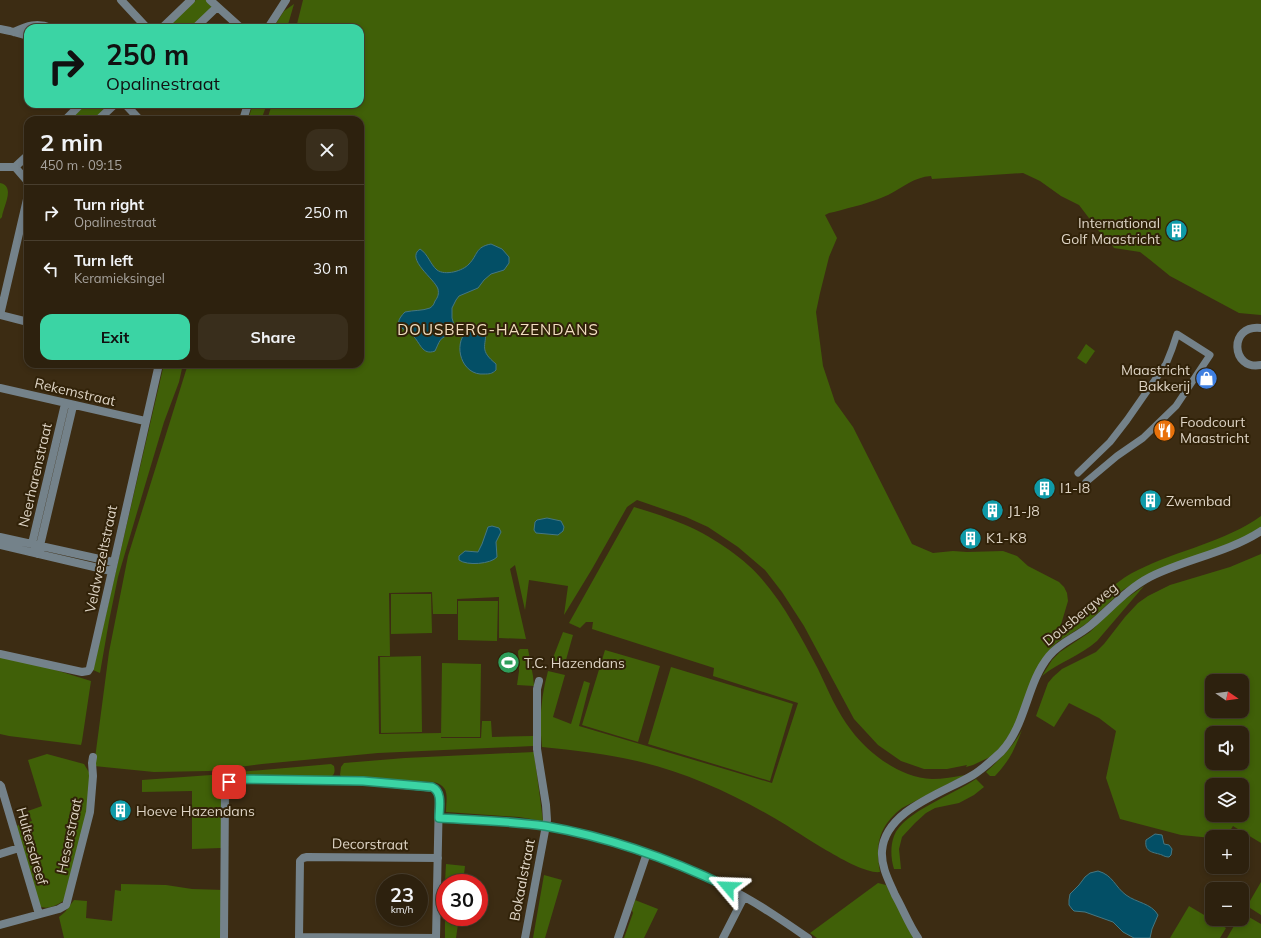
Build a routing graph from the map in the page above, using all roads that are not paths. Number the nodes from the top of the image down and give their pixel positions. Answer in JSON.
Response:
{"nodes":[{"id":1,"x":121,"y":0,"type":"edge"},
{"id":2,"x":192,"y":0,"type":"edge"},
{"id":3,"x":210,"y":0,"type":"edge"},
{"id":4,"x":286,"y":0,"type":"edge"},
{"id":5,"x":217,"y":8,"type":"junction"},
{"id":6,"x":143,"y":24,"type":"edge"},
{"id":7,"x":166,"y":24,"type":"edge"},
{"id":8,"x":200,"y":24,"type":"edge"},
{"id":9,"x":236,"y":24,"type":"edge"},
{"id":10,"x":271,"y":24,"type":"edge"},
{"id":11,"x":24,"y":27,"type":"edge"},
{"id":12,"x":0,"y":30,"type":"edge"},
{"id":13,"x":14,"y":32,"type":"junction"},
{"id":14,"x":24,"y":35,"type":"edge"},
{"id":15,"x":78,"y":108,"type":"edge"},
{"id":16,"x":111,"y":108,"type":"edge"},
{"id":17,"x":128,"y":108,"type":"edge"},
{"id":18,"x":69,"y":116,"type":"edge"},
{"id":19,"x":102,"y":116,"type":"edge"},
{"id":20,"x":136,"y":116,"type":"edge"},
{"id":21,"x":24,"y":159,"type":"edge"},
{"id":22,"x":0,"y":167,"type":"edge"},
{"id":23,"x":15,"y":167,"type":"junction"},
{"id":24,"x":24,"y":177,"type":"edge"},
{"id":25,"x":24,"y":228,"type":"edge"},
{"id":26,"x":0,"y":315,"type":"edge"},
{"id":27,"x":24,"y":321,"type":"edge"},
{"id":28,"x":1261,"y":328,"type":"edge"},
{"id":29,"x":1261,"y":365,"type":"edge"},
{"id":30,"x":158,"y":368,"type":"edge"},
{"id":31,"x":0,"y":388,"type":"edge"},
{"id":32,"x":69,"y":405,"type":"junction"},
{"id":33,"x":145,"y":421,"type":"junction"},
{"id":34,"x":1078,"y":472,"type":"dead end"},
{"id":35,"x":1086,"y":482,"type":"dead end"},
{"id":36,"x":1261,"y":531,"type":"edge"},
{"id":37,"x":0,"y":538,"type":"edge"},
{"id":38,"x":0,"y":545,"type":"edge"},
{"id":39,"x":35,"y":549,"type":"junction"},
{"id":40,"x":112,"y":566,"type":"junction"},
{"id":41,"x":0,"y":654,"type":"edge"},
{"id":42,"x":539,"y":681,"type":"dead end"},
{"id":43,"x":93,"y":757,"type":"dead end"},
{"id":44,"x":0,"y":785,"type":"edge"},
{"id":45,"x":439,"y":818,"type":"junction"},
{"id":46,"x":546,"y":823,"type":"junction"},
{"id":47,"x":19,"y":848,"type":"junction"},
{"id":48,"x":647,"y":853,"type":"junction"},
{"id":49,"x":0,"y":854,"type":"edge"},
{"id":50,"x":438,"y":858,"type":"junction"},
{"id":51,"x":744,"y":897,"type":"junction"},
{"id":52,"x":39,"y":914,"type":"junction"},
{"id":53,"x":0,"y":925,"type":"edge"},
{"id":54,"x":299,"y":937,"type":"edge"},
{"id":55,"x":224,"y":938,"type":"edge"},
{"id":56,"x":436,"y":938,"type":"edge"},
{"id":57,"x":524,"y":938,"type":"edge"},
{"id":58,"x":618,"y":938,"type":"edge"},
{"id":59,"x":723,"y":938,"type":"edge"},
{"id":60,"x":808,"y":938,"type":"edge"},
{"id":61,"x":918,"y":938,"type":"edge"}],
"edges":[{"from":1,"to":6,"type":"street"},
{"from":2,"to":7,"type":"street"},
{"from":3,"to":5,"type":"street"},
{"from":4,"to":10,"type":"street"},
{"from":5,"to":8,"type":"street"},
{"from":5,"to":9,"type":"street"},
{"from":11,"to":13,"type":"street"},
{"from":12,"to":13,"type":"street"},
{"from":13,"to":14,"type":"street"},
{"from":15,"to":18,"type":"street"},
{"from":16,"to":19,"type":"street"},
{"from":17,"to":20,"type":"street"},
{"from":21,"to":23,"type":"street"},
{"from":22,"to":23,"type":"street"},
{"from":23,"to":24,"type":"street"},
{"from":25,"to":26,"type":"street"},
{"from":26,"to":27,"type":"street"},
{"from":28,"to":29,"type":"street"},
{"from":30,"to":33,"type":"street","name":"Veldwezeltstraat"},
{"from":31,"to":32,"type":"street","name":"Rekemstraat"},
{"from":32,"to":33,"type":"street","name":"Rekemstraat"},
{"from":32,"to":39,"type":"street","name":"Neerharenstraat"},
{"from":33,"to":40,"type":"street","name":"Veldwezeltstraat"},
{"from":34,"to":35,"type":"street"},
{"from":36,"to":61,"type":"street","name":"Dousbergweg"},
{"from":37,"to":39,"type":"street"},
{"from":38,"to":39,"type":"street"},
{"from":39,"to":40,"type":"street"},
{"from":40,"to":41,"type":"street","name":"Veldwezeltstraat"},
{"from":42,"to":46,"type":"street","name":"Bokaalstraat"},
{"from":43,"to":52,"type":"street","name":"Heserstraat"},
{"from":44,"to":47,"type":"street","name":"Hultersdreef"},
{"from":45,"to":46,"type":"street"},
{"from":45,"to":50,"type":"street"},
{"from":45,"to":55,"type":"street"},
{"from":46,"to":48,"type":"street"},
{"from":46,"to":57,"type":"street","name":"Bokaalstraat"},
{"from":47,"to":49,"type":"street"},
{"from":47,"to":52,"type":"street","name":"Hultersdreef"},
{"from":48,"to":51,"type":"street"},
{"from":48,"to":58,"type":"street"},
{"from":50,"to":54,"type":"street","name":"Decorstraat"},
{"from":50,"to":56,"type":"street"},
{"from":51,"to":59,"type":"street"},
{"from":51,"to":60,"type":"street"},
{"from":52,"to":53,"type":"street"},
{"from":54,"to":56,"type":"street"}]}
